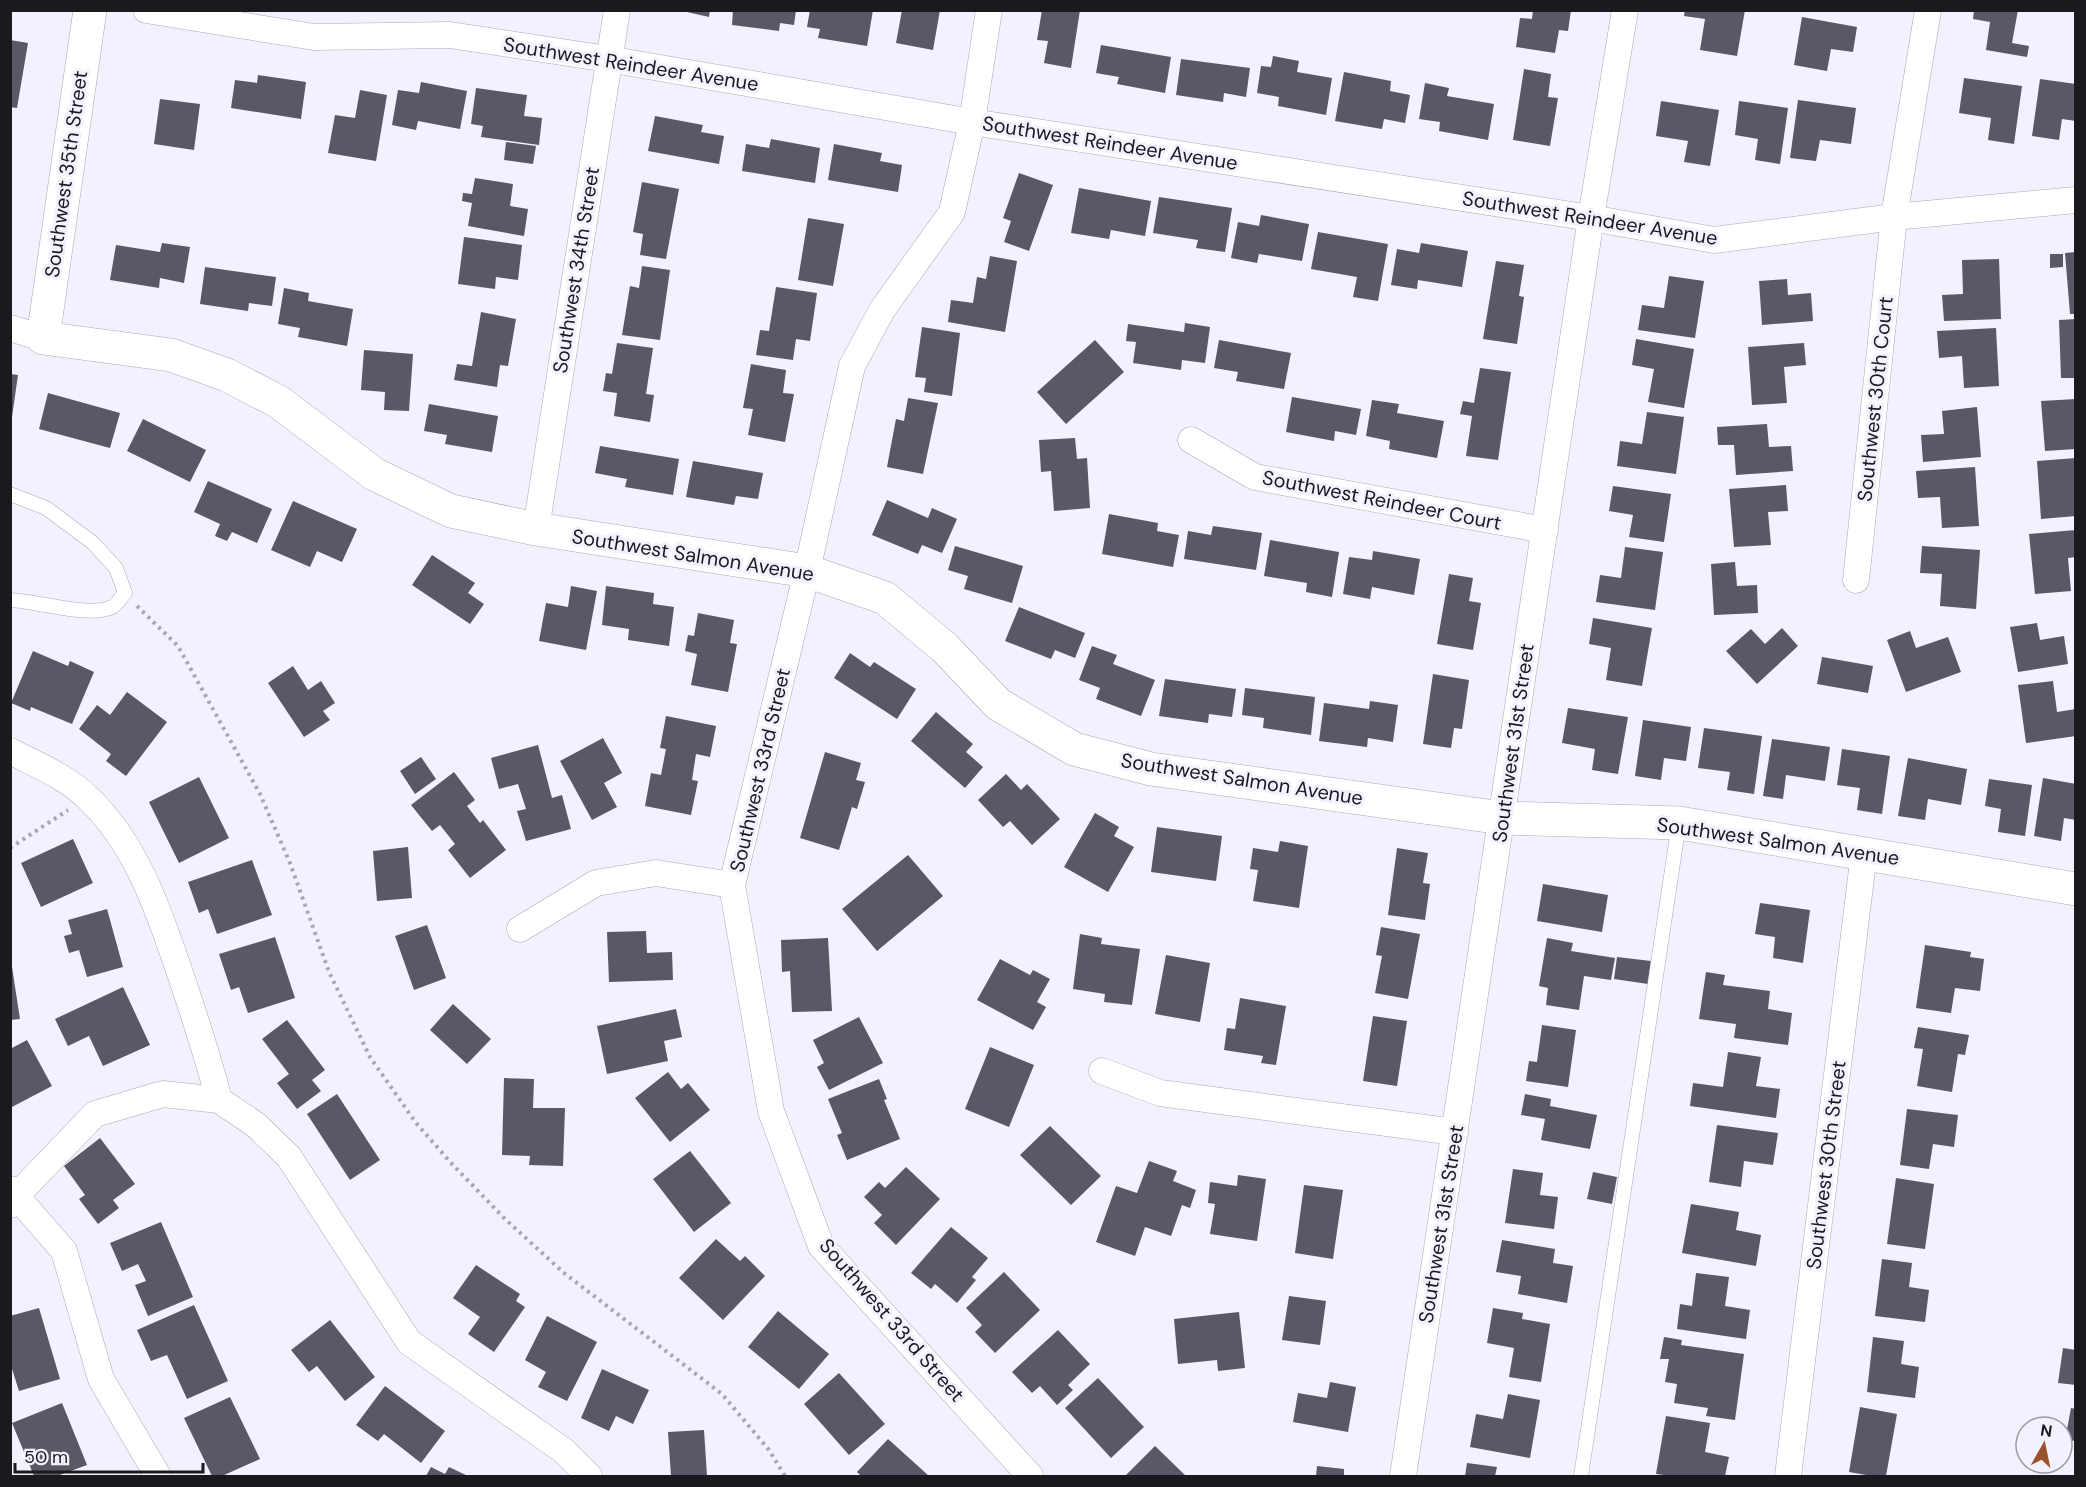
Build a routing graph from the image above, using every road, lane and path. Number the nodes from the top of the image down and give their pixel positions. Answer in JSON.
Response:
{"nodes":[{"id":1,"x":90,"y":10,"type":"edge"},
{"id":2,"x":146,"y":10,"type":"edge"},
{"id":3,"x":616,"y":10,"type":"edge"},
{"id":4,"x":989,"y":10,"type":"edge"},
{"id":5,"x":1625,"y":10,"type":"edge"},
{"id":6,"x":1928,"y":10,"type":"edge"},
{"id":7,"x":608,"y":59,"type":"junction"},
{"id":8,"x":972,"y":122,"type":"junction"},
{"id":9,"x":2076,"y":200,"type":"edge"},
{"id":10,"x":1894,"y":217,"type":"junction"},
{"id":11,"x":1591,"y":218,"type":"junction"},
{"id":12,"x":10,"y":328,"type":"edge"},
{"id":13,"x":43,"y":338,"type":"junction"},
{"id":14,"x":1191,"y":440,"type":"dead end"},
{"id":15,"x":10,"y":494,"type":"edge"},
{"id":16,"x":536,"y":529,"type":"junction"},
{"id":17,"x":1545,"y":530,"type":"junction"},
{"id":18,"x":807,"y":571,"type":"junction"},
{"id":19,"x":1856,"y":580,"type":"dead end"},
{"id":20,"x":125,"y":593,"type":"junction"},
{"id":21,"x":10,"y":600,"type":"edge"},
{"id":22,"x":10,"y":752,"type":"edge"},
{"id":23,"x":88,"y":797,"type":"junction"},
{"id":24,"x":1502,"y":818,"type":"junction"},
{"id":25,"x":1679,"y":823,"type":"junction"},
{"id":26,"x":10,"y":848,"type":"edge"},
{"id":27,"x":1864,"y":852,"type":"junction"},
{"id":28,"x":732,"y":885,"type":"junction"},
{"id":29,"x":2076,"y":889,"type":"edge"},
{"id":30,"x":520,"y":929,"type":"dead end"},
{"id":31,"x":1102,"y":1071,"type":"dead end"},
{"id":32,"x":219,"y":1100,"type":"junction"},
{"id":33,"x":1455,"y":1132,"type":"junction"},
{"id":34,"x":12,"y":1197,"type":"edge"},
{"id":35,"x":158,"y":1476,"type":"edge"},
{"id":36,"x":589,"y":1476,"type":"edge"},
{"id":37,"x":785,"y":1476,"type":"edge"},
{"id":38,"x":1030,"y":1476,"type":"edge"},
{"id":39,"x":1403,"y":1476,"type":"edge"},
{"id":40,"x":1581,"y":1476,"type":"edge"},
{"id":41,"x":1788,"y":1476,"type":"edge"}],
"edges":[{"from":1,"to":13,"type":"street","name":"Southwest 35th Street"},
{"from":2,"to":7,"type":"street","name":"Southwest Reindeer Avenue"},
{"from":3,"to":7,"type":"street","name":"Southwest 34th Street"},
{"from":4,"to":8,"type":"street","name":"Southwest 33rd Street"},
{"from":5,"to":11,"type":"street","name":"Southwest 31st Street"},
{"from":6,"to":10,"type":"street"},
{"from":7,"to":8,"type":"street","name":"Southwest Reindeer Avenue"},
{"from":7,"to":16,"type":"street","name":"Southwest 34th Street"},
{"from":8,"to":11,"type":"street","name":"Southwest Reindeer Avenue"},
{"from":8,"to":18,"type":"street","name":"Southwest 33rd Street"},
{"from":9,"to":10,"type":"street","name":"Southwest Reindeer Avenue"},
{"from":10,"to":11,"type":"street","name":"Southwest Reindeer Avenue"},
{"from":10,"to":19,"type":"street","name":"Southwest 30th Court"},
{"from":11,"to":17,"type":"street","name":"Southwest 31st Street"},
{"from":12,"to":13,"type":"street"},
{"from":13,"to":16,"type":"street","name":"Southwest Salmon Avenue"},
{"from":14,"to":17,"type":"street","name":"Southwest Reindeer Court"},
{"from":15,"to":20,"type":"lane"},
{"from":16,"to":18,"type":"street","name":"Southwest Salmon Avenue"},
{"from":17,"to":24,"type":"street","name":"Southwest 31st Street"},
{"from":18,"to":24,"type":"street","name":"Southwest Salmon Avenue"},
{"from":18,"to":28,"type":"street","name":"Southwest 33rd Street"},
{"from":20,"to":21,"type":"lane"},
{"from":20,"to":37,"type":"path"},
{"from":22,"to":23,"type":"street"},
{"from":23,"to":26,"type":"path"},
{"from":23,"to":32,"type":"street"},
{"from":24,"to":25,"type":"street","name":"Southwest Salmon Avenue"},
{"from":24,"to":33,"type":"street","name":"Southwest 31st Street"},
{"from":25,"to":27,"type":"street","name":"Southwest Salmon Avenue"},
{"from":25,"to":40,"type":"lane"},
{"from":27,"to":29,"type":"street","name":"Southwest Salmon Avenue"},
{"from":27,"to":41,"type":"street","name":"Southwest 30th Street"},
{"from":28,"to":30,"type":"street"},
{"from":28,"to":38,"type":"street","name":"Southwest 33rd Street"},
{"from":31,"to":33,"type":"street"},
{"from":32,"to":34,"type":"street"},
{"from":32,"to":36,"type":"street"},
{"from":33,"to":39,"type":"street","name":"Southwest 31st Street"},
{"from":34,"to":35,"type":"street"}]}
